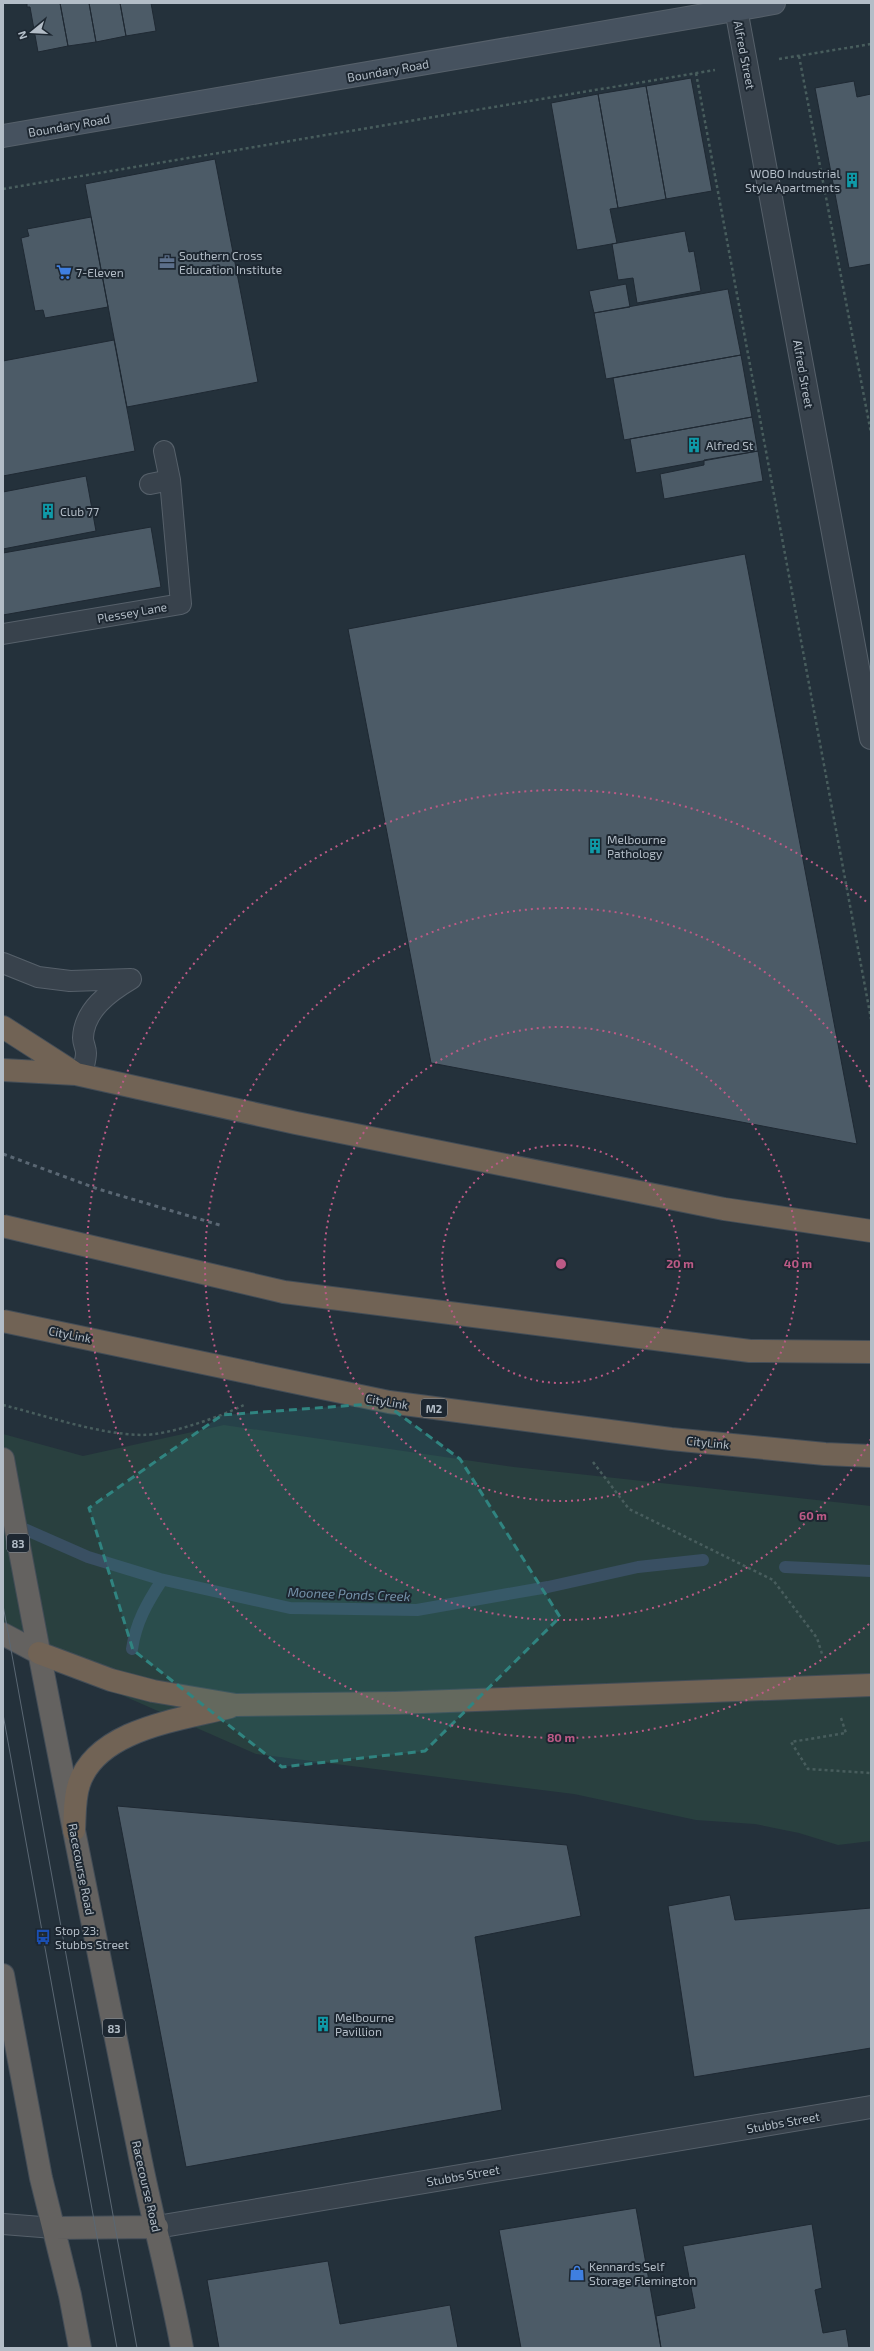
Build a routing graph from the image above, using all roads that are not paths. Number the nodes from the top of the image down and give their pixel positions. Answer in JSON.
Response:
{"nodes":[{"id":1,"x":770,"y":3,"type":"edge"},
{"id":2,"x":774,"y":3,"type":"edge"},
{"id":3,"x":699,"y":9,"type":"edge"},
{"id":4,"x":736,"y":9,"type":"junction"},
{"id":5,"x":3,"y":136,"type":"edge"},
{"id":6,"x":164,"y":452,"type":"dead end"},
{"id":7,"x":170,"y":480,"type":"junction"},
{"id":8,"x":150,"y":484,"type":"dead end"},
{"id":9,"x":3,"y":634,"type":"edge"},
{"id":10,"x":871,"y":738,"type":"edge"},
{"id":11,"x":3,"y":963,"type":"edge"},
{"id":12,"x":3,"y":1027,"type":"edge"},
{"id":13,"x":3,"y":1070,"type":"edge"},
{"id":14,"x":79,"y":1074,"type":"junction"},
{"id":15,"x":3,"y":1226,"type":"edge"},
{"id":16,"x":871,"y":1231,"type":"edge"},
{"id":17,"x":3,"y":1321,"type":"edge"},
{"id":18,"x":871,"y":1352,"type":"edge"},
{"id":19,"x":871,"y":1456,"type":"edge"},
{"id":20,"x":3,"y":1459,"type":"edge"},
{"id":21,"x":3,"y":1634,"type":"edge"},
{"id":22,"x":39,"y":1653,"type":"junction"},
{"id":23,"x":871,"y":1685,"type":"edge"},
{"id":24,"x":236,"y":1705,"type":"junction"},
{"id":25,"x":74,"y":1830,"type":"junction"},
{"id":26,"x":3,"y":1975,"type":"edge"},
{"id":27,"x":9,"y":2041,"type":"edge"},
{"id":28,"x":871,"y":2107,"type":"edge"},
{"id":29,"x":3,"y":2224,"type":"edge"},
{"id":30,"x":157,"y":2227,"type":"junction"},
{"id":31,"x":54,"y":2228,"type":"junction"},
{"id":32,"x":80,"y":2348,"type":"edge"},
{"id":33,"x":182,"y":2348,"type":"edge"}],
"edges":[{"from":1,"to":2,"type":"main road","name":"Boundary Road"},
{"from":1,"to":4,"type":"main road","name":"Boundary Road"},
{"from":3,"to":4,"type":"main road","name":"Boundary Road"},
{"from":3,"to":5,"type":"main road","name":"Boundary Road"},
{"from":4,"to":10,"type":"street","name":"Alfred Street"},
{"from":6,"to":7,"type":"lane","name":"Plessey Lane"},
{"from":7,"to":8,"type":"lane"},
{"from":7,"to":9,"type":"lane","name":"Plessey Lane"},
{"from":11,"to":14,"type":"lane"},
{"from":12,"to":14,"type":"highway"},
{"from":13,"to":14,"type":"highway"},
{"from":14,"to":16,"type":"highway"},
{"from":15,"to":18,"type":"highway","bridge":true},
{"from":17,"to":19,"type":"highway","name":"CityLink","number":"M2","bridge":true},
{"from":20,"to":22,"type":"highway","name":"Racecourse Road","number":"83"},
{"from":21,"to":22,"type":"highway"},
{"from":22,"to":24,"type":"highway"},
{"from":22,"to":25,"type":"highway","name":"Racecourse Road","number":"83"},
{"from":23,"to":24,"type":"highway","bridge":true},
{"from":24,"to":25,"type":"highway"},
{"from":25,"to":30,"type":"highway","name":"Racecourse Road","number":"83"},
{"from":26,"to":27,"type":"highway"},
{"from":27,"to":31,"type":"highway"},
{"from":28,"to":30,"type":"street","name":"Stubbs Street"},
{"from":29,"to":31,"type":"lane"},
{"from":30,"to":31,"type":"highway","name":"Stubbs Street"},
{"from":30,"to":33,"type":"highway","name":"Racecourse Road","number":"83"},
{"from":31,"to":32,"type":"highway"}]}
